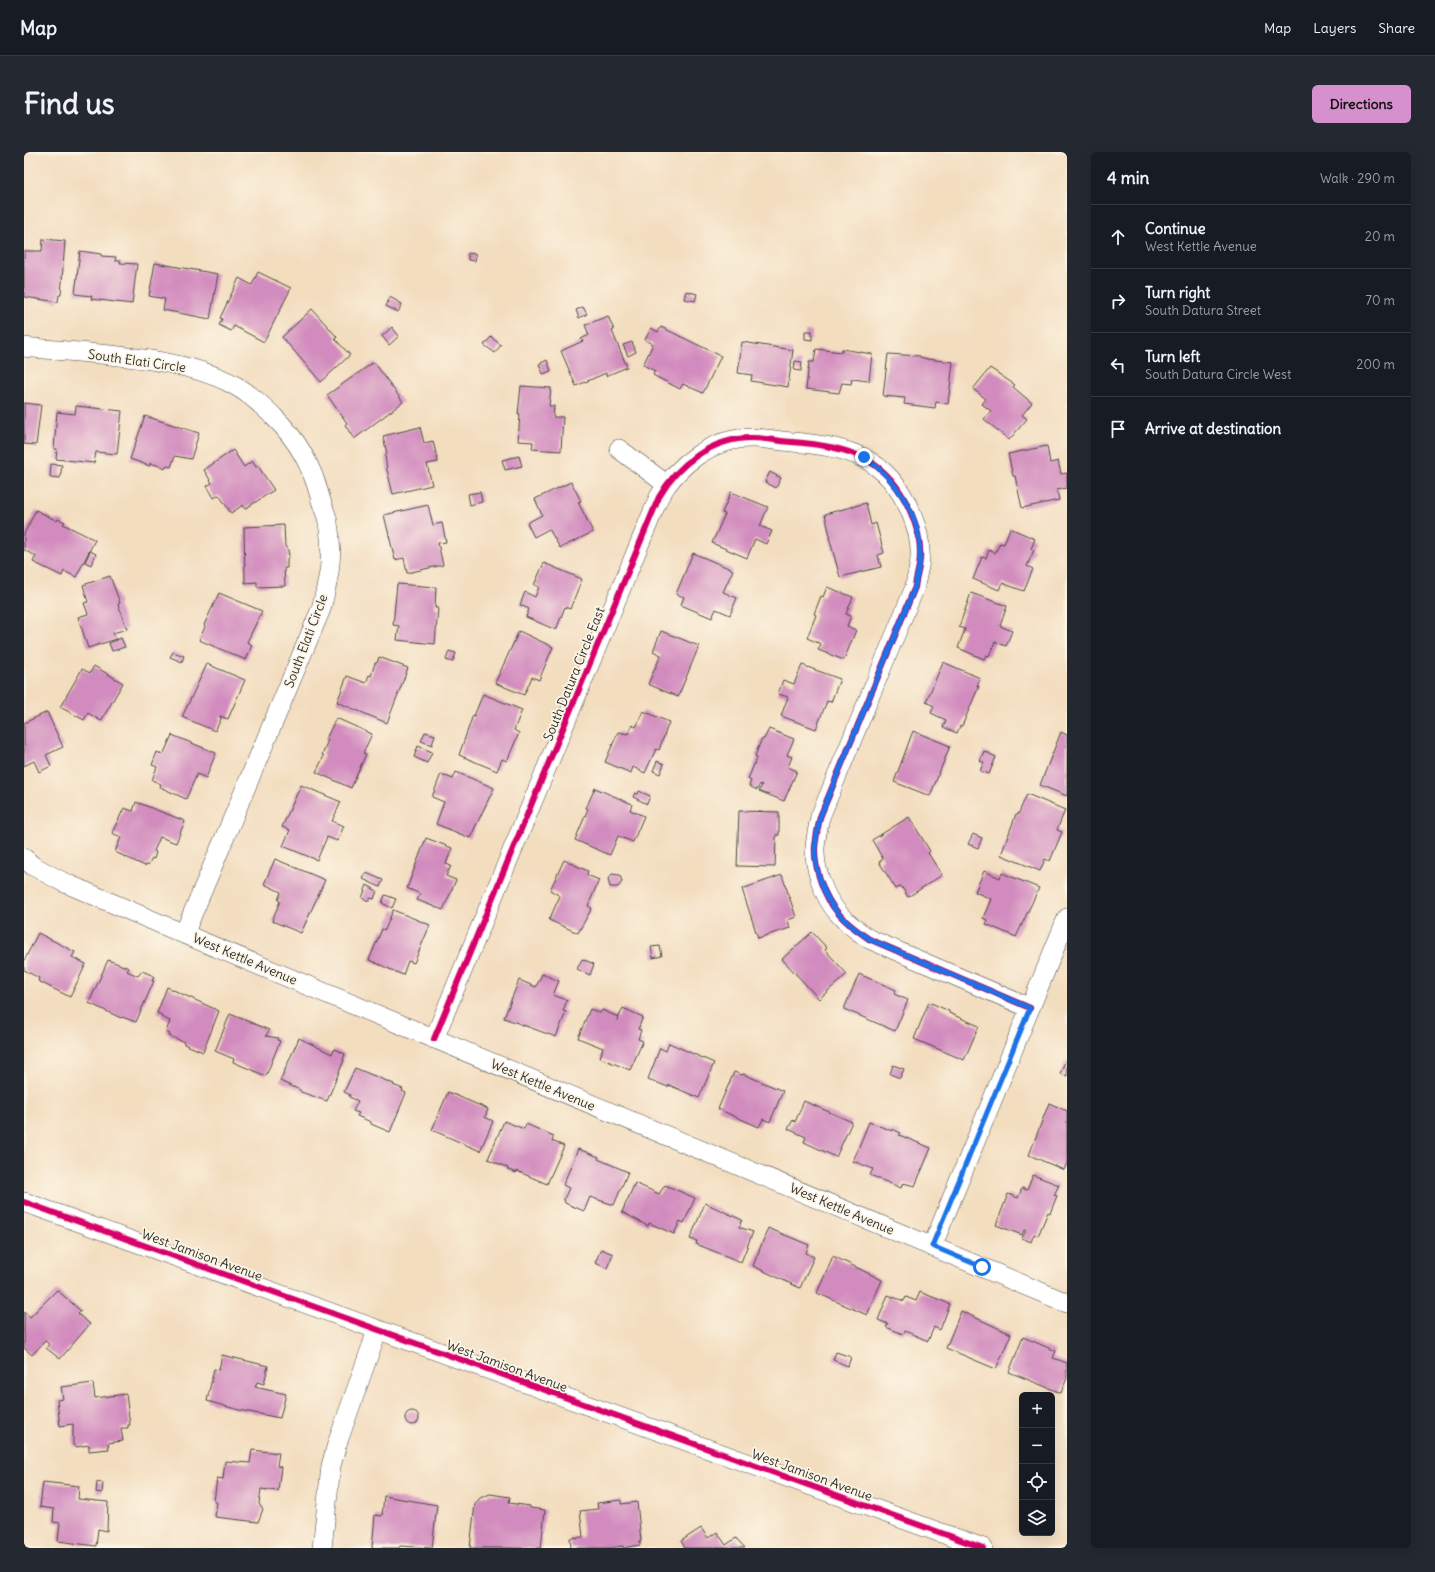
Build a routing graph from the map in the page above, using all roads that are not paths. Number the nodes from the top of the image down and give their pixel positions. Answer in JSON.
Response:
{"nodes":[{"id":1,"x":24,"y":347,"type":"edge"},
{"id":2,"x":619,"y":449,"type":"dead end"},
{"id":3,"x":666,"y":484,"type":"junction"},
{"id":4,"x":24,"y":858,"type":"edge"},
{"id":5,"x":1067,"y":918,"type":"edge"},
{"id":6,"x":184,"y":934,"type":"junction"},
{"id":7,"x":1030,"y":1008,"type":"junction"},
{"id":8,"x":434,"y":1039,"type":"junction"},
{"id":9,"x":24,"y":1202,"type":"edge"},
{"id":10,"x":932,"y":1246,"type":"junction"},
{"id":11,"x":1067,"y":1302,"type":"edge"},
{"id":12,"x":376,"y":1331,"type":"junction"},
{"id":13,"x":322,"y":1548,"type":"edge"},
{"id":14,"x":983,"y":1548,"type":"edge"}],
"edges":[{"from":1,"to":6,"type":"street","name":"South Elati Circle"},
{"from":2,"to":3,"type":"street"},
{"from":3,"to":7,"type":"street","name":"South Datura Circle East"},
{"from":3,"to":8,"type":"street","name":"South Datura Circle East"},
{"from":4,"to":6,"type":"street","name":"West Kettle Avenue"},
{"from":5,"to":7,"type":"street"},
{"from":6,"to":8,"type":"street","name":"West Kettle Avenue"},
{"from":7,"to":10,"type":"street"},
{"from":8,"to":10,"type":"street","name":"West Kettle Avenue"},
{"from":9,"to":12,"type":"street","name":"West Jamison Avenue"},
{"from":10,"to":11,"type":"street","name":"West Kettle Avenue"},
{"from":12,"to":13,"type":"street"},
{"from":12,"to":14,"type":"street","name":"West Jamison Avenue"}]}
